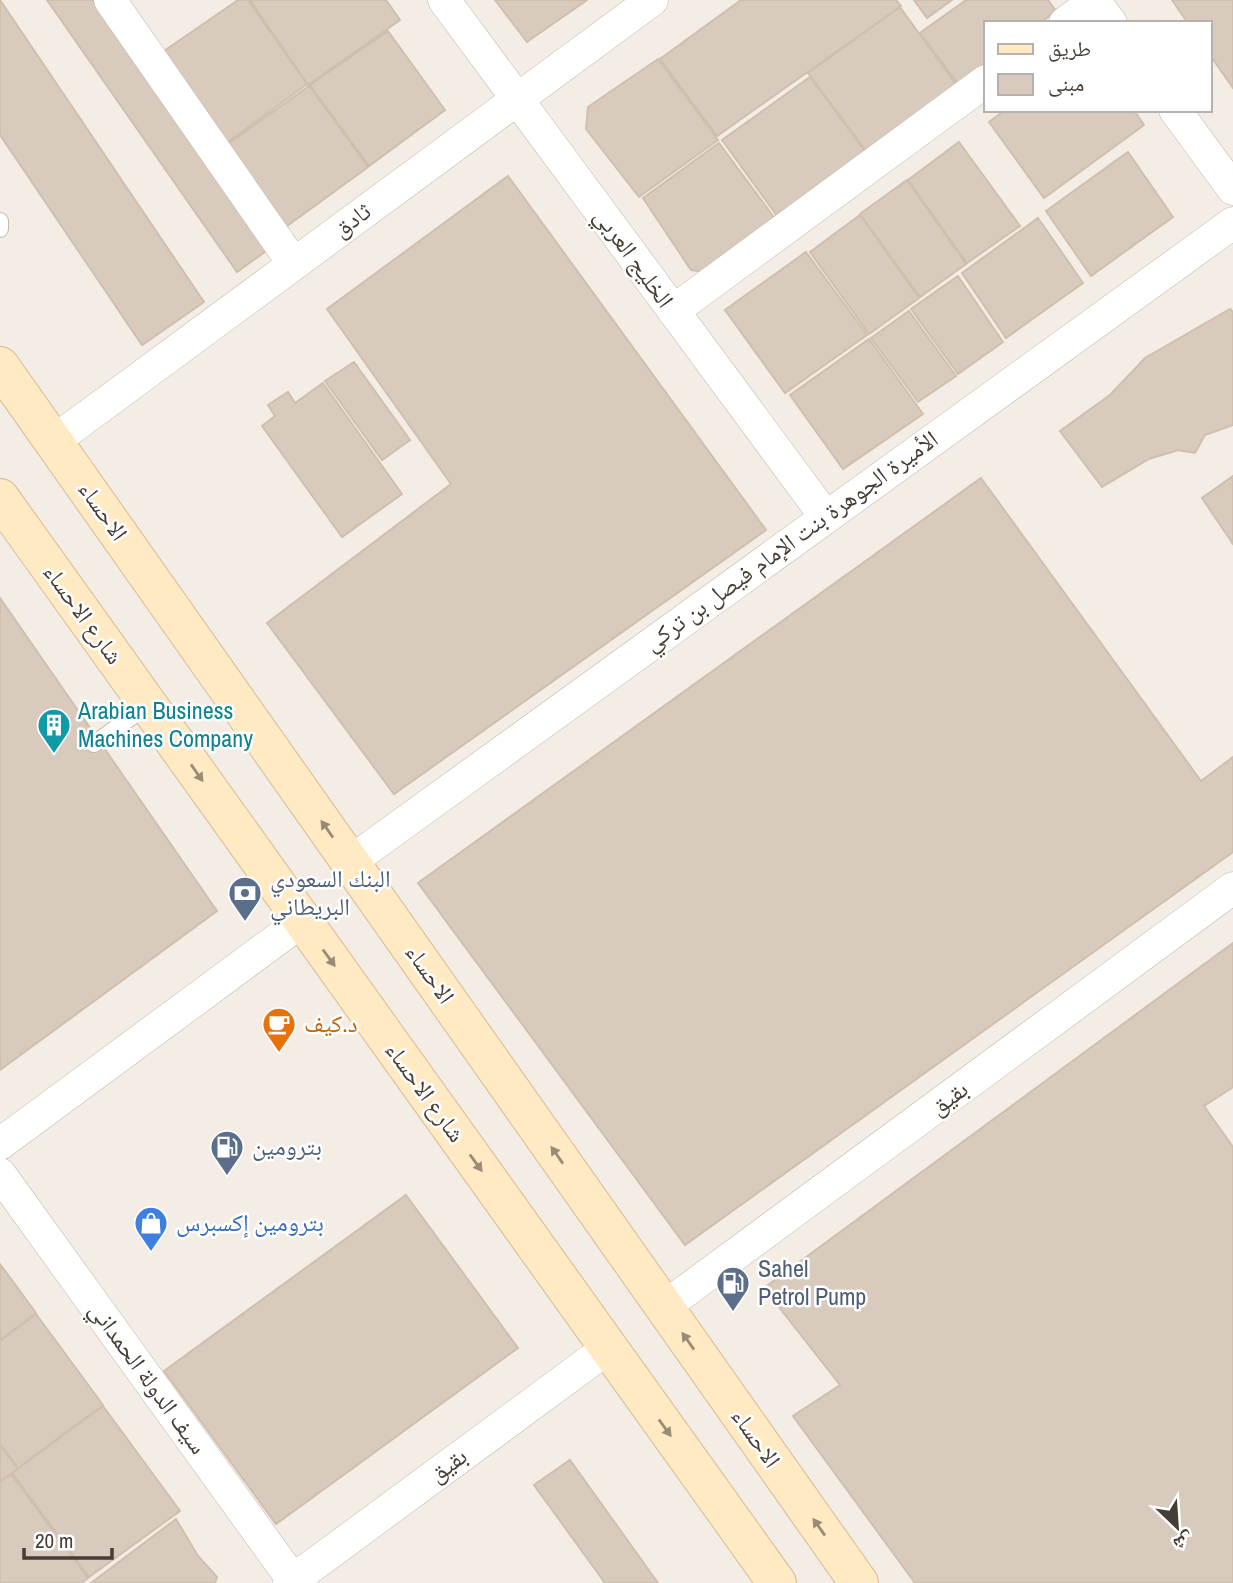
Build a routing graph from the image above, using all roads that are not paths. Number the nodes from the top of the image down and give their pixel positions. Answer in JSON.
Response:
{"nodes":[{"id":1,"x":110,"y":0,"type":"edge"},
{"id":2,"x":444,"y":0,"type":"edge"},
{"id":3,"x":652,"y":0,"type":"edge"},
{"id":4,"x":1099,"y":6,"type":"edge"},
{"id":5,"x":1069,"y":21,"type":"edge"},
{"id":6,"x":984,"y":82,"type":"edge"},
{"id":7,"x":518,"y":100,"type":"junction"},
{"id":8,"x":1176,"y":112,"type":"edge"},
{"id":9,"x":1233,"y":190,"type":"edge"},
{"id":10,"x":0,"y":221,"type":"edge"},
{"id":11,"x":1233,"y":223,"type":"edge"},
{"id":12,"x":0,"y":229,"type":"edge"},
{"id":13,"x":293,"y":263,"type":"junction"},
{"id":14,"x":673,"y":311,"type":"junction"},
{"id":15,"x":0,"y":366,"type":"edge"},
{"id":16,"x":54,"y":441,"type":"junction"},
{"id":17,"x":0,"y":498,"type":"edge"},
{"id":18,"x":825,"y":516,"type":"junction"},
{"id":19,"x":148,"y":705,"type":"junction"},
{"id":20,"x":94,"y":744,"type":"dead end"},
{"id":21,"x":350,"y":862,"type":"junction"},
{"id":22,"x":1233,"y":888,"type":"edge"},
{"id":23,"x":302,"y":921,"type":"junction"},
{"id":24,"x":0,"y":1144,"type":"edge"},
{"id":25,"x":0,"y":1174,"type":"edge"},
{"id":26,"x":664,"y":1307,"type":"junction"},
{"id":27,"x":608,"y":1348,"type":"junction"},
{"id":28,"x":292,"y":1582,"type":"edge"},
{"id":29,"x":777,"y":1583,"type":"edge"},
{"id":30,"x":859,"y":1583,"type":"edge"}],
"edges":[{"from":1,"to":13,"type":"street"},
{"from":2,"to":7,"type":"street","name":"الخليج العربي"},
{"from":3,"to":7,"type":"street","name":"ثادق"},
{"from":4,"to":5,"type":"street"},
{"from":6,"to":14,"type":"street"},
{"from":7,"to":13,"type":"street","name":"ثادق"},
{"from":7,"to":14,"type":"street","name":"الخليج العربي"},
{"from":8,"to":9,"type":"street"},
{"from":10,"to":12,"type":"lane"},
{"from":11,"to":18,"type":"street","name":"الأميرة الجوهرة بنت الإمام فيصل بن تركي"},
{"from":13,"to":16,"type":"street","name":"ثادق"},
{"from":14,"to":18,"type":"street","name":"الخليج العربي"},
{"from":15,"to":16,"type":"main road","name":"الاحساء"},
{"from":21,"to":16,"type":"main road","name":"الاحساء","one_way":true},
{"from":17,"to":19,"type":"main road","name":"شارع الاحساء"},
{"from":18,"to":21,"type":"street","name":"الأميرة الجوهرة بنت الإمام فيصل بن تركي"},
{"from":19,"to":20,"type":"lane"},
{"from":19,"to":23,"type":"main road","name":"شارع الاحساء","one_way":true},
{"from":26,"to":21,"type":"main road","name":"الاحساء","one_way":true},
{"from":22,"to":26,"type":"street","name":"بقيق"},
{"from":23,"to":24,"type":"street"},
{"from":23,"to":27,"type":"main road","name":"شارع الاحساء","one_way":true},
{"from":25,"to":28,"type":"street","name":"سيف الدولة الحمداني"},
{"from":30,"to":26,"type":"main road","name":"الاحساء","one_way":true},
{"from":27,"to":28,"type":"street","name":"بقيق"},
{"from":27,"to":29,"type":"main road","name":"شارع الاحساء","one_way":true}]}
